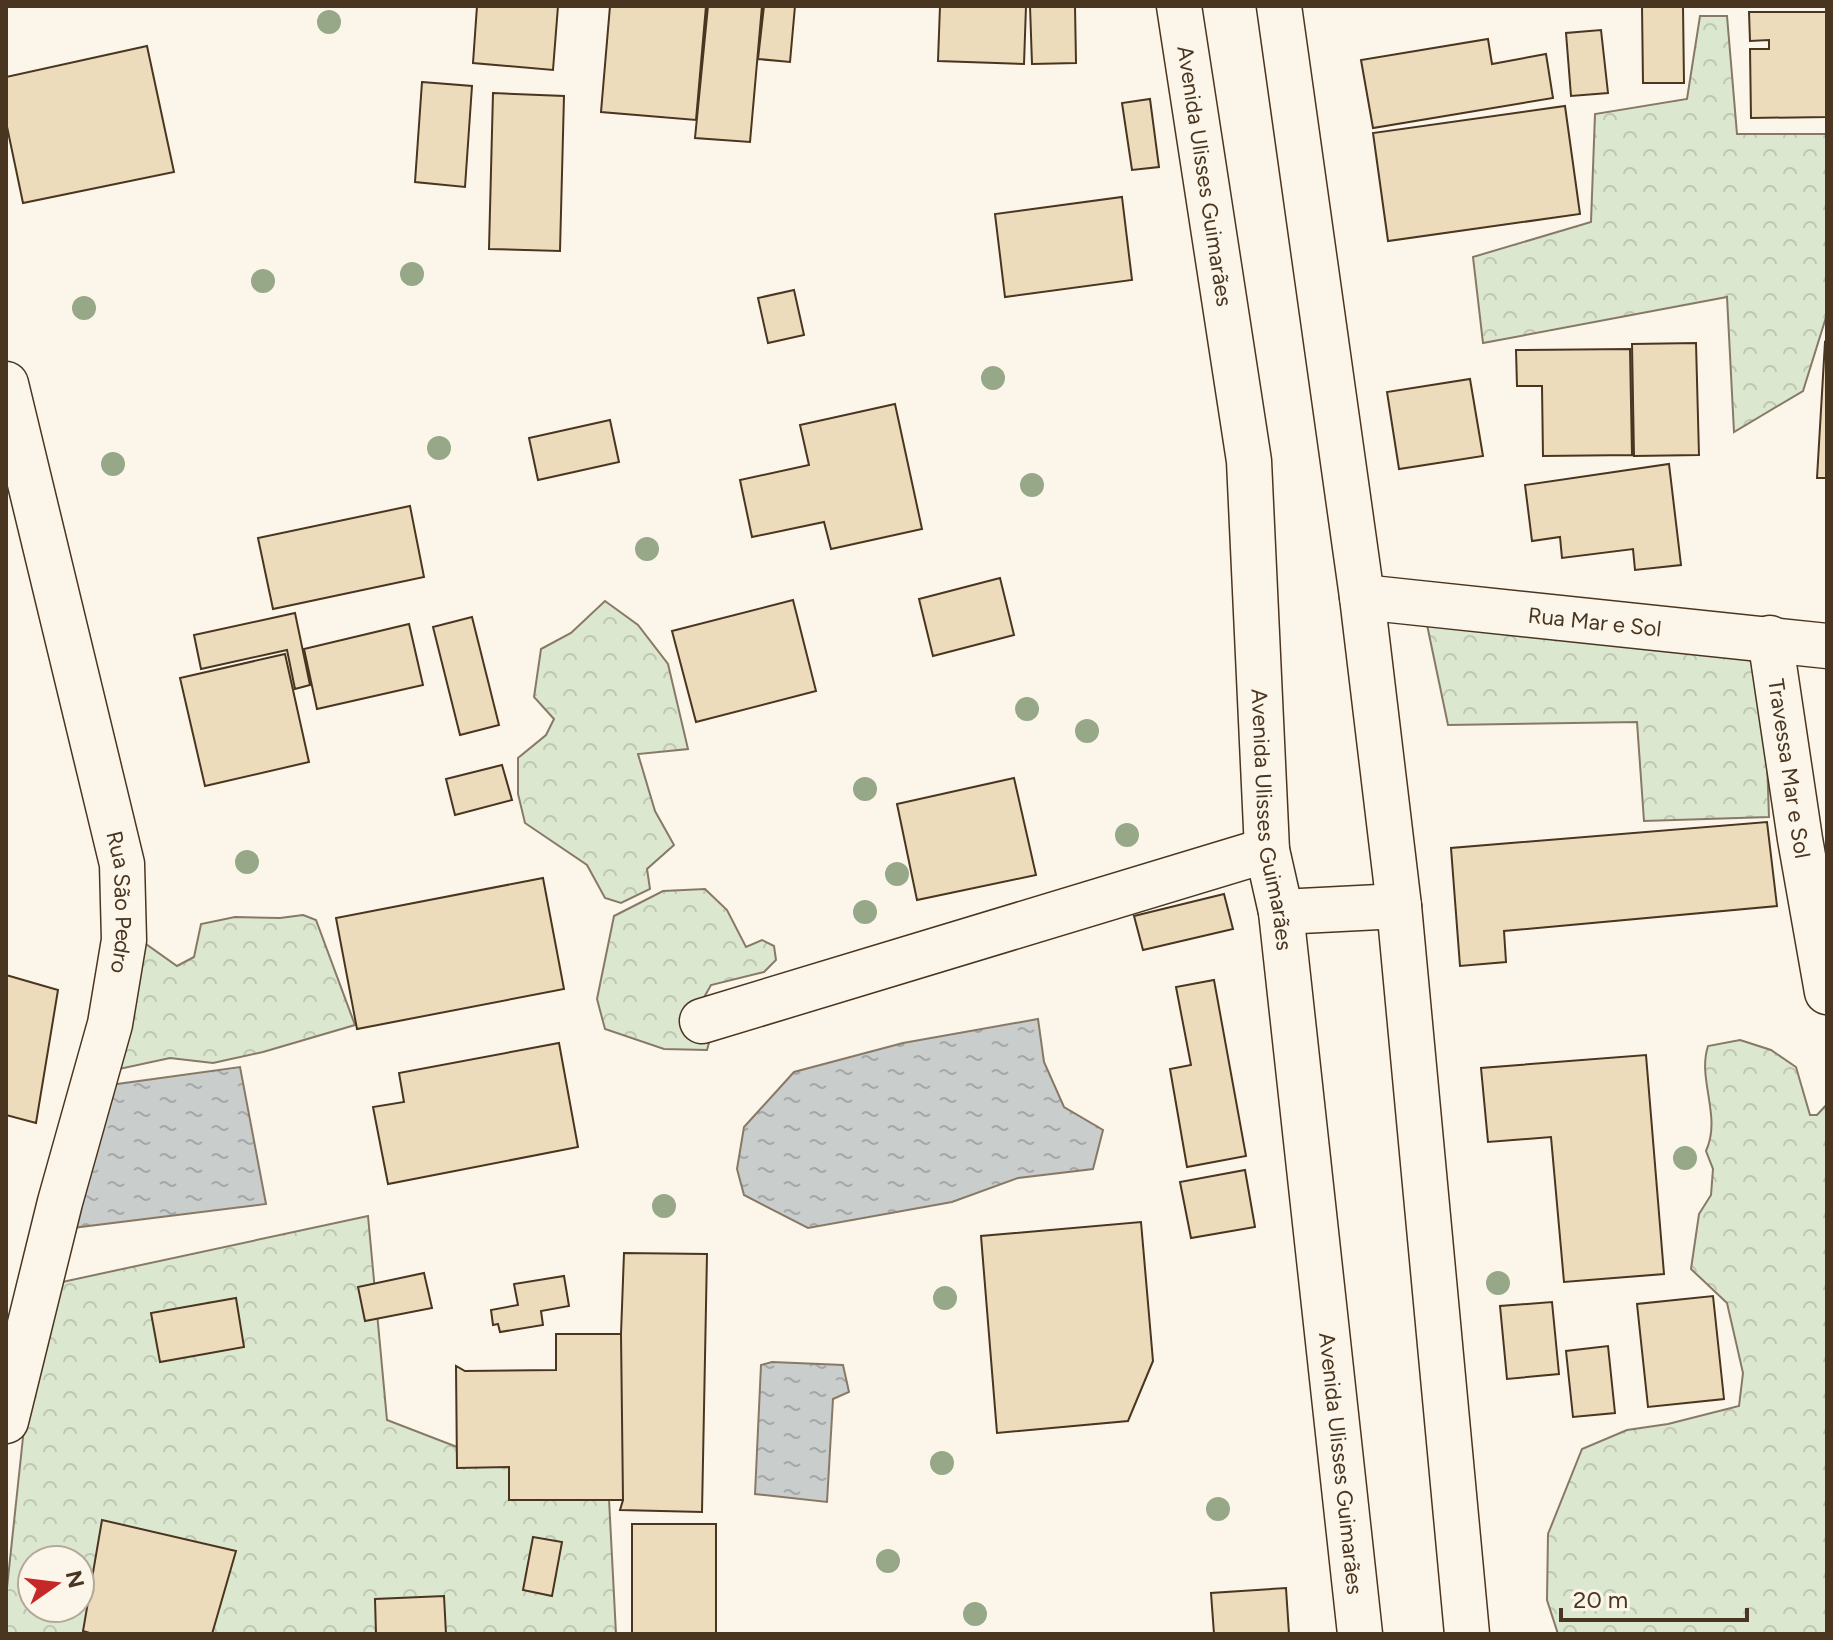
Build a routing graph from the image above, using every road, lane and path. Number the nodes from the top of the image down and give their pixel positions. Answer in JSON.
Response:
{"nodes":[{"id":1,"x":1179,"y":6,"type":"edge"},
{"id":2,"x":1279,"y":6,"type":"edge"},
{"id":3,"x":6,"y":384,"type":"edge"},
{"id":4,"x":1362,"y":597,"type":"junction"},
{"id":5,"x":1770,"y":638,"type":"junction"},
{"id":6,"x":1827,"y":646,"type":"edge"},
{"id":7,"x":1267,"y":850,"type":"junction"},
{"id":8,"x":1399,"y":906,"type":"junction"},
{"id":9,"x":1281,"y":912,"type":"junction"},
{"id":10,"x":1827,"y":992,"type":"edge"},
{"id":11,"x":702,"y":1021,"type":"dead end"},
{"id":12,"x":6,"y":1421,"type":"edge"},
{"id":13,"x":1360,"y":1634,"type":"edge"},
{"id":14,"x":1467,"y":1634,"type":"edge"}],
"edges":[{"from":1,"to":7,"type":"main road","name":"Avenida Ulisses Guimarães"},
{"from":2,"to":4,"type":"main road"},
{"from":3,"to":12,"type":"main road","name":"Rua São Pedro"},
{"from":4,"to":5,"type":"main road","name":"Rua Mar e Sol"},
{"from":4,"to":8,"type":"main road"},
{"from":5,"to":6,"type":"main road","name":"Rua Mar e Sol"},
{"from":5,"to":10,"type":"main road","name":"Travessa Mar e Sol"},
{"from":7,"to":9,"type":"main road","name":"Avenida Ulisses Guimarães"},
{"from":7,"to":11,"type":"main road"},
{"from":8,"to":9,"type":"main road"},
{"from":8,"to":14,"type":"main road"},
{"from":9,"to":13,"type":"main road","name":"Avenida Ulisses Guimarães"}]}
